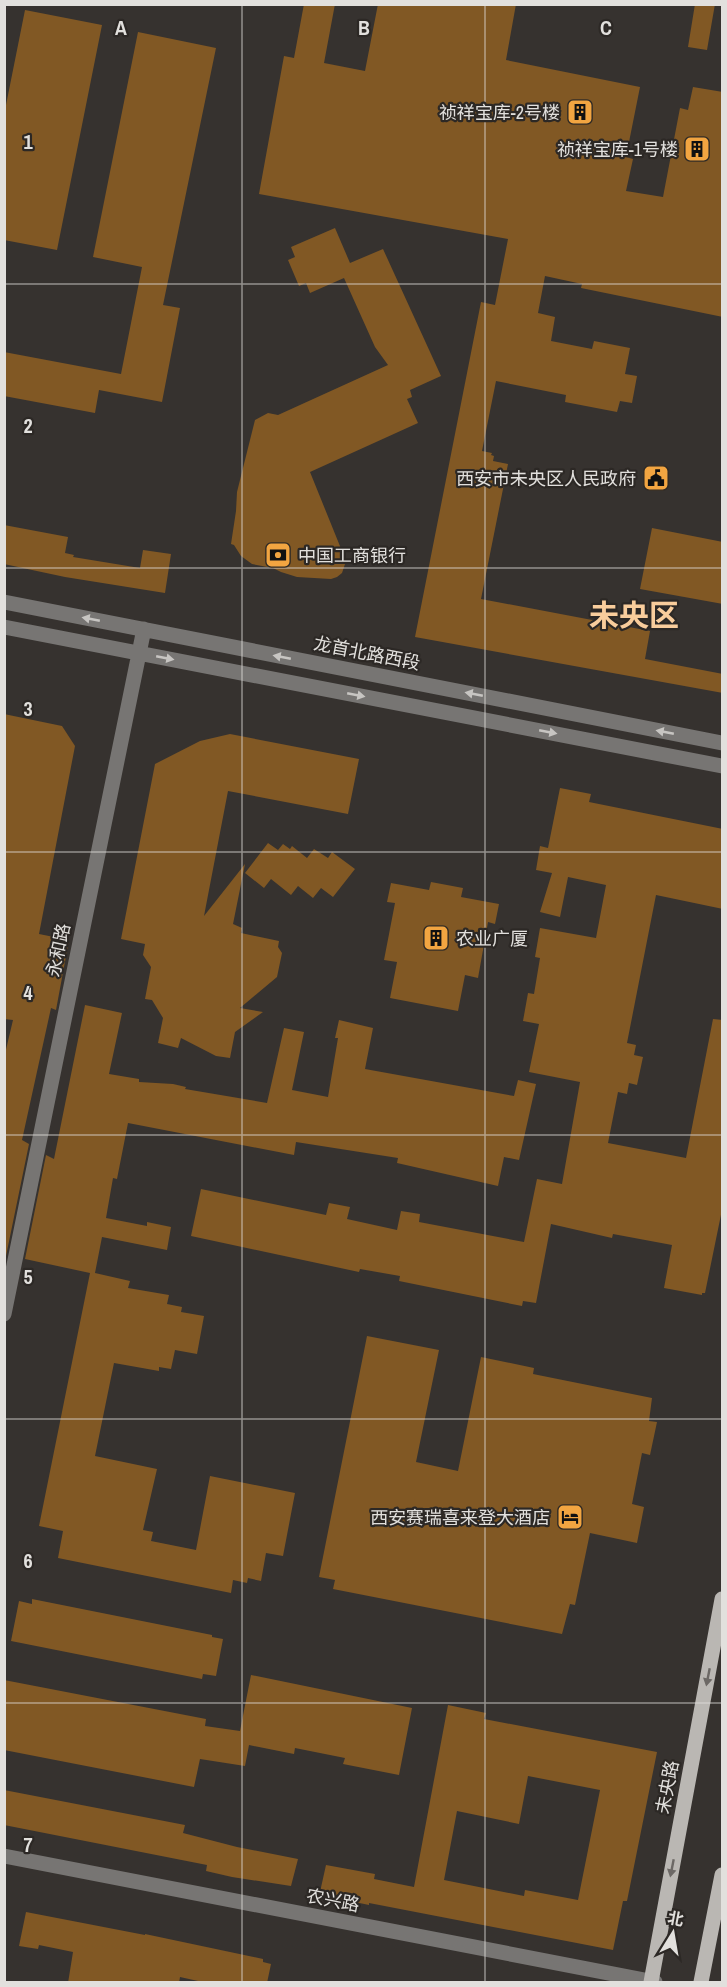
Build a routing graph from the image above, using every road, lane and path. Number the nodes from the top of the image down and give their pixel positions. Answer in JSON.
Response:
{"nodes":[{"id":1,"x":4,"y":602,"type":"edge"},
{"id":2,"x":4,"y":627,"type":"edge"},
{"id":3,"x":144,"y":629,"type":"junction"},
{"id":4,"x":139,"y":653,"type":"junction"},
{"id":5,"x":723,"y":743,"type":"edge"},
{"id":6,"x":723,"y":766,"type":"edge"},
{"id":7,"x":4,"y":1314,"type":"edge"},
{"id":8,"x":723,"y":1599,"type":"edge"},
{"id":9,"x":4,"y":1856,"type":"edge"},
{"id":10,"x":723,"y":1875,"type":"edge"},
{"id":11,"x":652,"y":1982,"type":"edge"},
{"id":12,"x":701,"y":1983,"type":"edge"}],
"edges":[{"from":3,"to":1,"type":"street","name":"龙首北路西段","one_way":true},
{"from":2,"to":4,"type":"street"},
{"from":3,"to":4,"type":"street","name":"永和路"},
{"from":5,"to":3,"type":"street","name":"龙首北路西段","one_way":true},
{"from":4,"to":6,"type":"street","one_way":true},
{"from":4,"to":7,"type":"street","name":"永和路"},
{"from":8,"to":11,"type":"main road","name":"未央路","one_way":true},
{"from":9,"to":11,"type":"street","name":"农兴路"},
{"from":10,"to":12,"type":"main road"}]}
